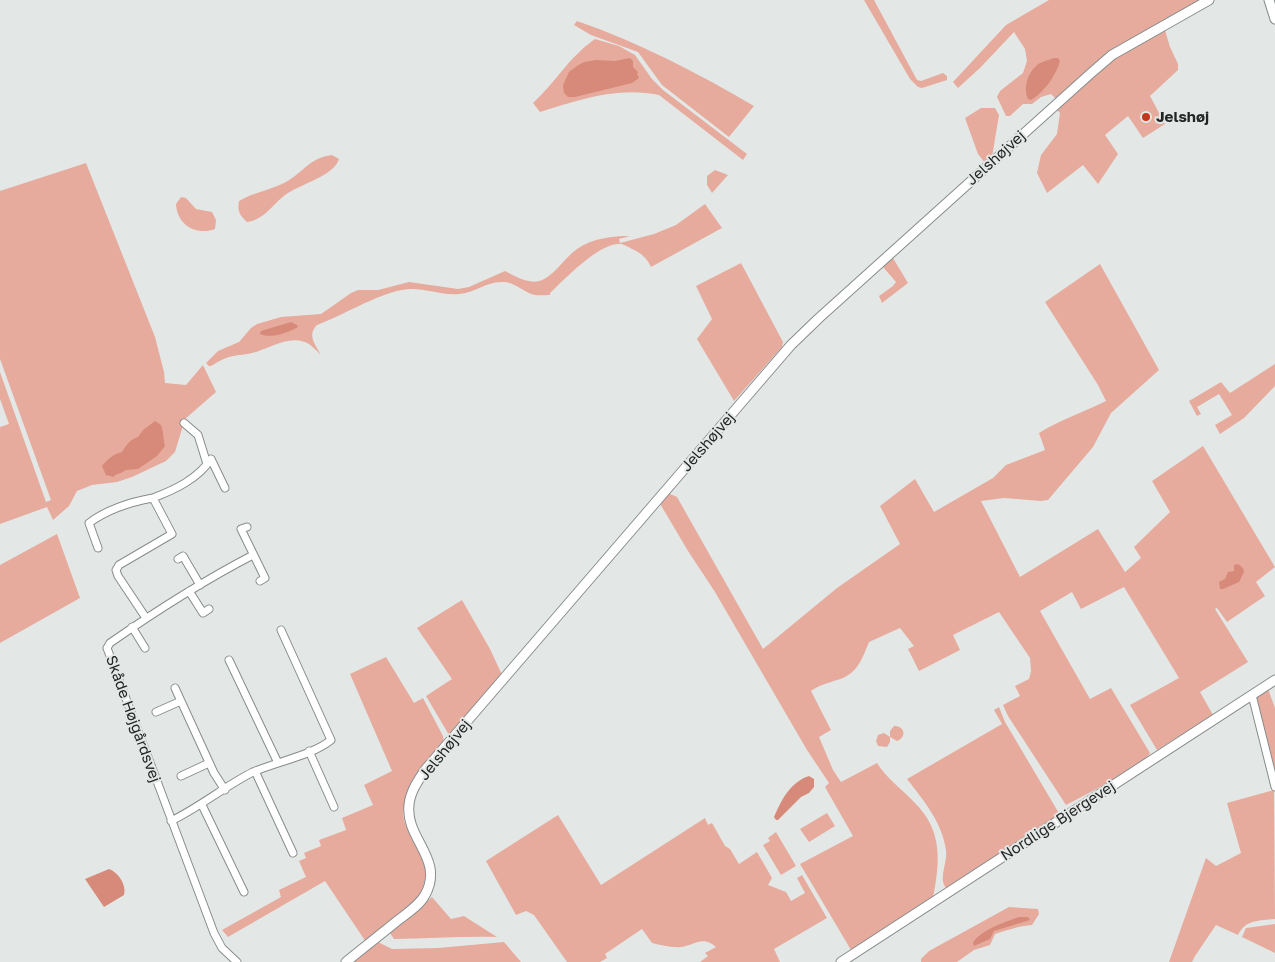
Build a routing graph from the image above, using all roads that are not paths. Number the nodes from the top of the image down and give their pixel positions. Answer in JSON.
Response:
{"nodes":[{"id":1,"x":1209,"y":0,"type":"edge"},
{"id":2,"x":1269,"y":0,"type":"edge"},
{"id":3,"x":1275,"y":19,"type":"edge"},
{"id":4,"x":184,"y":423,"type":"dead end"},
{"id":5,"x":207,"y":464,"type":"junction"},
{"id":6,"x":226,"y":488,"type":"dead end"},
{"id":7,"x":153,"y":498,"type":"junction"},
{"id":8,"x":247,"y":527,"type":"dead end"},
{"id":9,"x":98,"y":548,"type":"dead end"},
{"id":10,"x":253,"y":555,"type":"junction"},
{"id":11,"x":178,"y":559,"type":"dead end"},
{"id":12,"x":260,"y":581,"type":"dead end"},
{"id":13,"x":200,"y":585,"type":"junction"},
{"id":14,"x":189,"y":591,"type":"junction"},
{"id":15,"x":209,"y":609,"type":"dead end"},
{"id":16,"x":146,"y":618,"type":"junction"},
{"id":17,"x":132,"y":628,"type":"junction"},
{"id":18,"x":281,"y":630,"type":"dead end"},
{"id":19,"x":145,"y":648,"type":"dead end"},
{"id":20,"x":229,"y":660,"type":"dead end"},
{"id":21,"x":1275,"y":680,"type":"edge"},
{"id":22,"x":175,"y":688,"type":"dead end"},
{"id":23,"x":1252,"y":694,"type":"junction"},
{"id":24,"x":181,"y":701,"type":"junction"},
{"id":25,"x":156,"y":712,"type":"dead end"},
{"id":26,"x":309,"y":751,"type":"junction"},
{"id":27,"x":209,"y":762,"type":"junction"},
{"id":28,"x":278,"y":763,"type":"junction"},
{"id":29,"x":255,"y":772,"type":"junction"},
{"id":30,"x":181,"y":776,"type":"dead end"},
{"id":31,"x":1275,"y":787,"type":"edge"},
{"id":32,"x":225,"y":790,"type":"junction"},
{"id":33,"x":202,"y":805,"type":"junction"},
{"id":34,"x":334,"y":807,"type":"dead end"},
{"id":35,"x":171,"y":821,"type":"junction"},
{"id":36,"x":293,"y":853,"type":"dead end"},
{"id":37,"x":244,"y":892,"type":"dead end"},
{"id":38,"x":237,"y":962,"type":"edge"},
{"id":39,"x":346,"y":962,"type":"edge"},
{"id":40,"x":841,"y":962,"type":"edge"}],
"edges":[{"from":1,"to":39,"type":"street","name":"Jelshøjvej"},
{"from":2,"to":3,"type":"street"},
{"from":4,"to":5,"type":"street"},
{"from":5,"to":6,"type":"street"},
{"from":5,"to":7,"type":"street"},
{"from":7,"to":9,"type":"street"},
{"from":7,"to":16,"type":"street"},
{"from":8,"to":10,"type":"street"},
{"from":10,"to":12,"type":"street"},
{"from":10,"to":13,"type":"street","name":"Skåde Højgårdsvej"},
{"from":11,"to":13,"type":"street"},
{"from":13,"to":14,"type":"street","name":"Skåde Højgårdsvej"},
{"from":14,"to":15,"type":"street"},
{"from":14,"to":16,"type":"street","name":"Skåde Højgårdsvej"},
{"from":16,"to":17,"type":"street","name":"Skåde Højgårdsvej"},
{"from":17,"to":19,"type":"street"},
{"from":17,"to":35,"type":"street","name":"Skåde Højgårdsvej"},
{"from":18,"to":26,"type":"street"},
{"from":20,"to":28,"type":"street"},
{"from":21,"to":23,"type":"street","name":"Nordlige Bjergevej"},
{"from":22,"to":24,"type":"street"},
{"from":23,"to":31,"type":"street"},
{"from":23,"to":40,"type":"street","name":"Nordlige Bjergevej"},
{"from":24,"to":25,"type":"street","name":"Skåde Højgårdsvej"},
{"from":24,"to":27,"type":"street"},
{"from":26,"to":28,"type":"street"},
{"from":26,"to":34,"type":"street"},
{"from":27,"to":30,"type":"street","name":"Skåde Højgårdsvej"},
{"from":27,"to":32,"type":"street"},
{"from":28,"to":29,"type":"street"},
{"from":29,"to":32,"type":"street"},
{"from":29,"to":36,"type":"street"},
{"from":32,"to":33,"type":"street"},
{"from":33,"to":35,"type":"street"},
{"from":33,"to":37,"type":"street"},
{"from":35,"to":38,"type":"street","name":"Skåde Højgårdsvej"}]}
